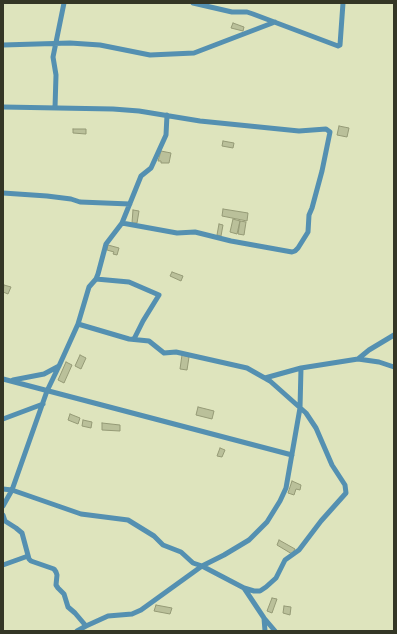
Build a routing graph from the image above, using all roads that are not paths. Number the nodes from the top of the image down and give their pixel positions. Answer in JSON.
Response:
{"nodes":[{"id":1,"x":64,"y":3,"type":"edge"},
{"id":2,"x":193,"y":3,"type":"edge"},
{"id":3,"x":343,"y":3,"type":"edge"},
{"id":4,"x":275,"y":22,"type":"junction"},
{"id":5,"x":55,"y":43,"type":"junction"},
{"id":6,"x":3,"y":45,"type":"edge"},
{"id":7,"x":3,"y":107,"type":"edge"},
{"id":8,"x":55,"y":108,"type":"junction"},
{"id":9,"x":167,"y":115,"type":"junction"},
{"id":10,"x":3,"y":193,"type":"edge"},
{"id":11,"x":130,"y":204,"type":"junction"},
{"id":12,"x":122,"y":223,"type":"junction"},
{"id":13,"x":96,"y":279,"type":"junction"},
{"id":14,"x":78,"y":324,"type":"junction"},
{"id":15,"x":394,"y":335,"type":"edge"},
{"id":16,"x":134,"y":339,"type":"junction"},
{"id":17,"x":358,"y":359,"type":"junction"},
{"id":18,"x":59,"y":366,"type":"junction"},
{"id":19,"x":394,"y":367,"type":"edge"},
{"id":20,"x":301,"y":368,"type":"junction"},
{"id":21,"x":265,"y":378,"type":"junction"},
{"id":22,"x":3,"y":379,"type":"edge"},
{"id":23,"x":11,"y":381,"type":"junction"},
{"id":24,"x":47,"y":391,"type":"junction"},
{"id":25,"x":43,"y":404,"type":"junction"},
{"id":26,"x":300,"y":408,"type":"junction"},
{"id":27,"x":3,"y":419,"type":"edge"},
{"id":28,"x":292,"y":455,"type":"junction"},
{"id":29,"x":3,"y":489,"type":"edge"},
{"id":30,"x":12,"y":490,"type":"junction"},
{"id":31,"x":3,"y":506,"type":"edge"},
{"id":32,"x":3,"y":514,"type":"edge"},
{"id":33,"x":28,"y":556,"type":"junction"},
{"id":34,"x":3,"y":565,"type":"edge"},
{"id":35,"x":202,"y":566,"type":"junction"},
{"id":36,"x":244,"y":588,"type":"junction"},
{"id":37,"x":264,"y":618,"type":"junction"},
{"id":38,"x":86,"y":626,"type":"junction"},
{"id":39,"x":77,"y":631,"type":"edge"},
{"id":40,"x":265,"y":631,"type":"edge"},
{"id":41,"x":275,"y":631,"type":"edge"}],
"edges":[{"from":1,"to":5,"type":"street"},
{"from":2,"to":4,"type":"street"},
{"from":3,"to":4,"type":"street"},
{"from":4,"to":5,"type":"street"},
{"from":5,"to":6,"type":"street"},
{"from":5,"to":8,"type":"street"},
{"from":7,"to":8,"type":"street"},
{"from":8,"to":9,"type":"street"},
{"from":9,"to":11,"type":"street"},
{"from":9,"to":12,"type":"street"},
{"from":10,"to":11,"type":"street"},
{"from":11,"to":12,"type":"street"},
{"from":12,"to":13,"type":"street"},
{"from":13,"to":14,"type":"street"},
{"from":13,"to":16,"type":"street"},
{"from":14,"to":16,"type":"street"},
{"from":14,"to":18,"type":"street"},
{"from":15,"to":17,"type":"street"},
{"from":16,"to":21,"type":"street"},
{"from":17,"to":19,"type":"street"},
{"from":17,"to":20,"type":"street"},
{"from":18,"to":23,"type":"street"},
{"from":18,"to":24,"type":"street"},
{"from":20,"to":21,"type":"street"},
{"from":20,"to":26,"type":"street"},
{"from":21,"to":26,"type":"street"},
{"from":22,"to":23,"type":"street"},
{"from":23,"to":24,"type":"street"},
{"from":24,"to":25,"type":"street"},
{"from":24,"to":28,"type":"street"},
{"from":25,"to":27,"type":"street"},
{"from":25,"to":30,"type":"street"},
{"from":26,"to":28,"type":"street"},
{"from":26,"to":36,"type":"street"},
{"from":28,"to":35,"type":"street"},
{"from":29,"to":30,"type":"street"},
{"from":30,"to":31,"type":"street"},
{"from":30,"to":35,"type":"street"},
{"from":32,"to":33,"type":"street"},
{"from":33,"to":34,"type":"street"},
{"from":33,"to":38,"type":"street"},
{"from":35,"to":36,"type":"street"},
{"from":35,"to":38,"type":"street"},
{"from":36,"to":37,"type":"street"},
{"from":37,"to":40,"type":"street"},
{"from":37,"to":41,"type":"street"},
{"from":38,"to":39,"type":"street"}]}
